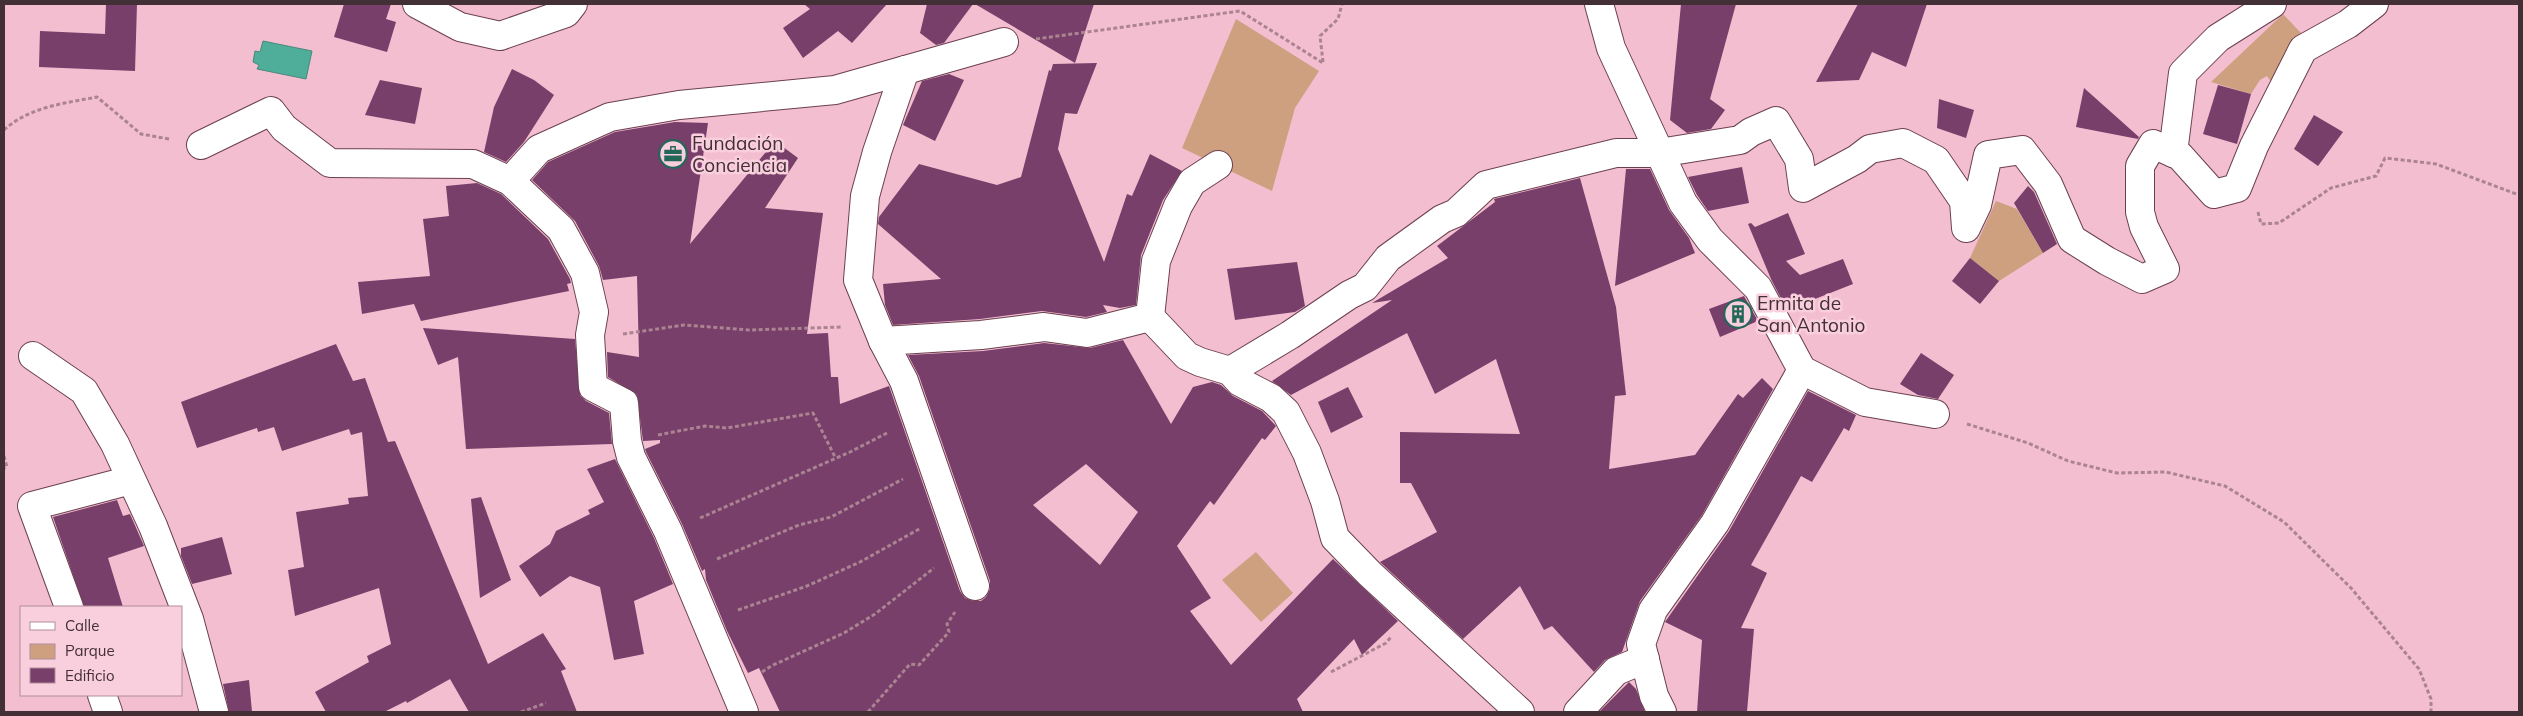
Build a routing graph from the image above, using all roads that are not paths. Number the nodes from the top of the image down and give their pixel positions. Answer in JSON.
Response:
{"nodes":[{"id":1,"x":416,"y":4,"type":"edge"},
{"id":2,"x":573,"y":4,"type":"edge"},
{"id":3,"x":1599,"y":4,"type":"edge"},
{"id":4,"x":2272,"y":4,"type":"edge"},
{"id":5,"x":2374,"y":4,"type":"edge"},
{"id":6,"x":1004,"y":42,"type":"road end"},
{"id":7,"x":905,"y":70,"type":"junction"},
{"id":8,"x":201,"y":145,"type":"road end"},
{"id":9,"x":1659,"y":153,"type":"junction"},
{"id":10,"x":2173,"y":153,"type":"junction"},
{"id":11,"x":1218,"y":165,"type":"dead end"},
{"id":12,"x":510,"y":181,"type":"junction"},
{"id":13,"x":1150,"y":317,"type":"junction"},
{"id":14,"x":880,"y":333,"type":"junction"},
{"id":15,"x":33,"y":356,"type":"dead end"},
{"id":16,"x":1802,"y":370,"type":"junction"},
{"id":17,"x":1230,"y":371,"type":"junction"},
{"id":18,"x":1935,"y":414,"type":"road end"},
{"id":19,"x":132,"y":480,"type":"junction"},
{"id":20,"x":975,"y":586,"type":"road end"},
{"id":21,"x":70,"y":606,"type":"edge"},
{"id":22,"x":1645,"y":659,"type":"junction"},
{"id":23,"x":102,"y":696,"type":"edge"},
{"id":24,"x":740,"y":702,"type":"edge"},
{"id":25,"x":108,"y":712,"type":"edge"},
{"id":26,"x":214,"y":712,"type":"edge"},
{"id":27,"x":1520,"y":712,"type":"edge"},
{"id":28,"x":1578,"y":712,"type":"edge"},
{"id":29,"x":1662,"y":712,"type":"edge"}],
"edges":[{"from":1,"to":2,"type":"street"},
{"from":3,"to":9,"type":"street"},
{"from":4,"to":10,"type":"street"},
{"from":5,"to":10,"type":"street"},
{"from":6,"to":7,"type":"street"},
{"from":7,"to":12,"type":"street"},
{"from":7,"to":14,"type":"street"},
{"from":8,"to":12,"type":"street"},
{"from":9,"to":10,"type":"street"},
{"from":9,"to":16,"type":"street"},
{"from":9,"to":17,"type":"street"},
{"from":11,"to":13,"type":"street"},
{"from":12,"to":24,"type":"street"},
{"from":13,"to":14,"type":"street"},
{"from":13,"to":17,"type":"street"},
{"from":14,"to":20,"type":"street"},
{"from":15,"to":19,"type":"street"},
{"from":16,"to":18,"type":"street"},
{"from":16,"to":22,"type":"street"},
{"from":17,"to":27,"type":"street"},
{"from":19,"to":21,"type":"street"},
{"from":19,"to":26,"type":"street"},
{"from":22,"to":28,"type":"street"},
{"from":22,"to":29,"type":"street"},
{"from":23,"to":25,"type":"street"}]}
